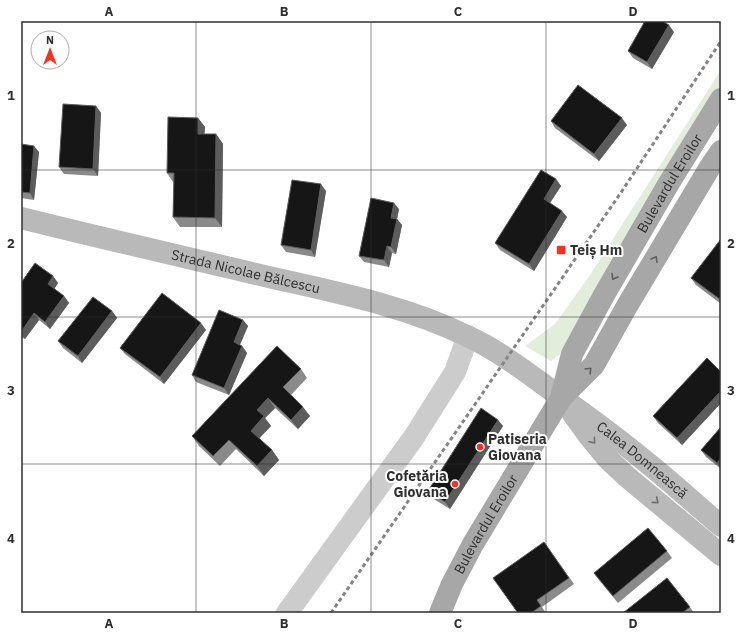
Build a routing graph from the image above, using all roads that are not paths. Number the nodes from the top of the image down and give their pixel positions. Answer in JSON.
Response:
{"nodes":[{"id":1,"x":721,"y":99,"type":"edge"},
{"id":2,"x":721,"y":151,"type":"edge"},
{"id":3,"x":21,"y":218,"type":"edge"},
{"id":4,"x":468,"y":336,"type":"junction"},
{"id":5,"x":561,"y":398,"type":"junction"},
{"id":6,"x":721,"y":526,"type":"edge"},
{"id":7,"x":721,"y":555,"type":"edge"},
{"id":8,"x":287,"y":613,"type":"edge"},
{"id":9,"x":440,"y":613,"type":"edge"}],
"edges":[{"from":1,"to":5,"type":"main road","name":"Bulevardul Eroilor","one_way":true},
{"from":5,"to":2,"type":"main road","name":"Bulevardul Eroilor","one_way":true},
{"from":3,"to":4,"type":"main road","name":"Strada Nicolae Bălcescu"},
{"from":4,"to":5,"type":"main road","name":"Strada Nicolae Bălcescu"},
{"from":4,"to":8,"type":"street"},
{"from":5,"to":6,"type":"main road","name":"Calea Domnească"},
{"from":5,"to":7,"type":"main road","name":"Calea Domnească","one_way":true},
{"from":5,"to":9,"type":"main road","name":"Bulevardul Eroilor"}]}
